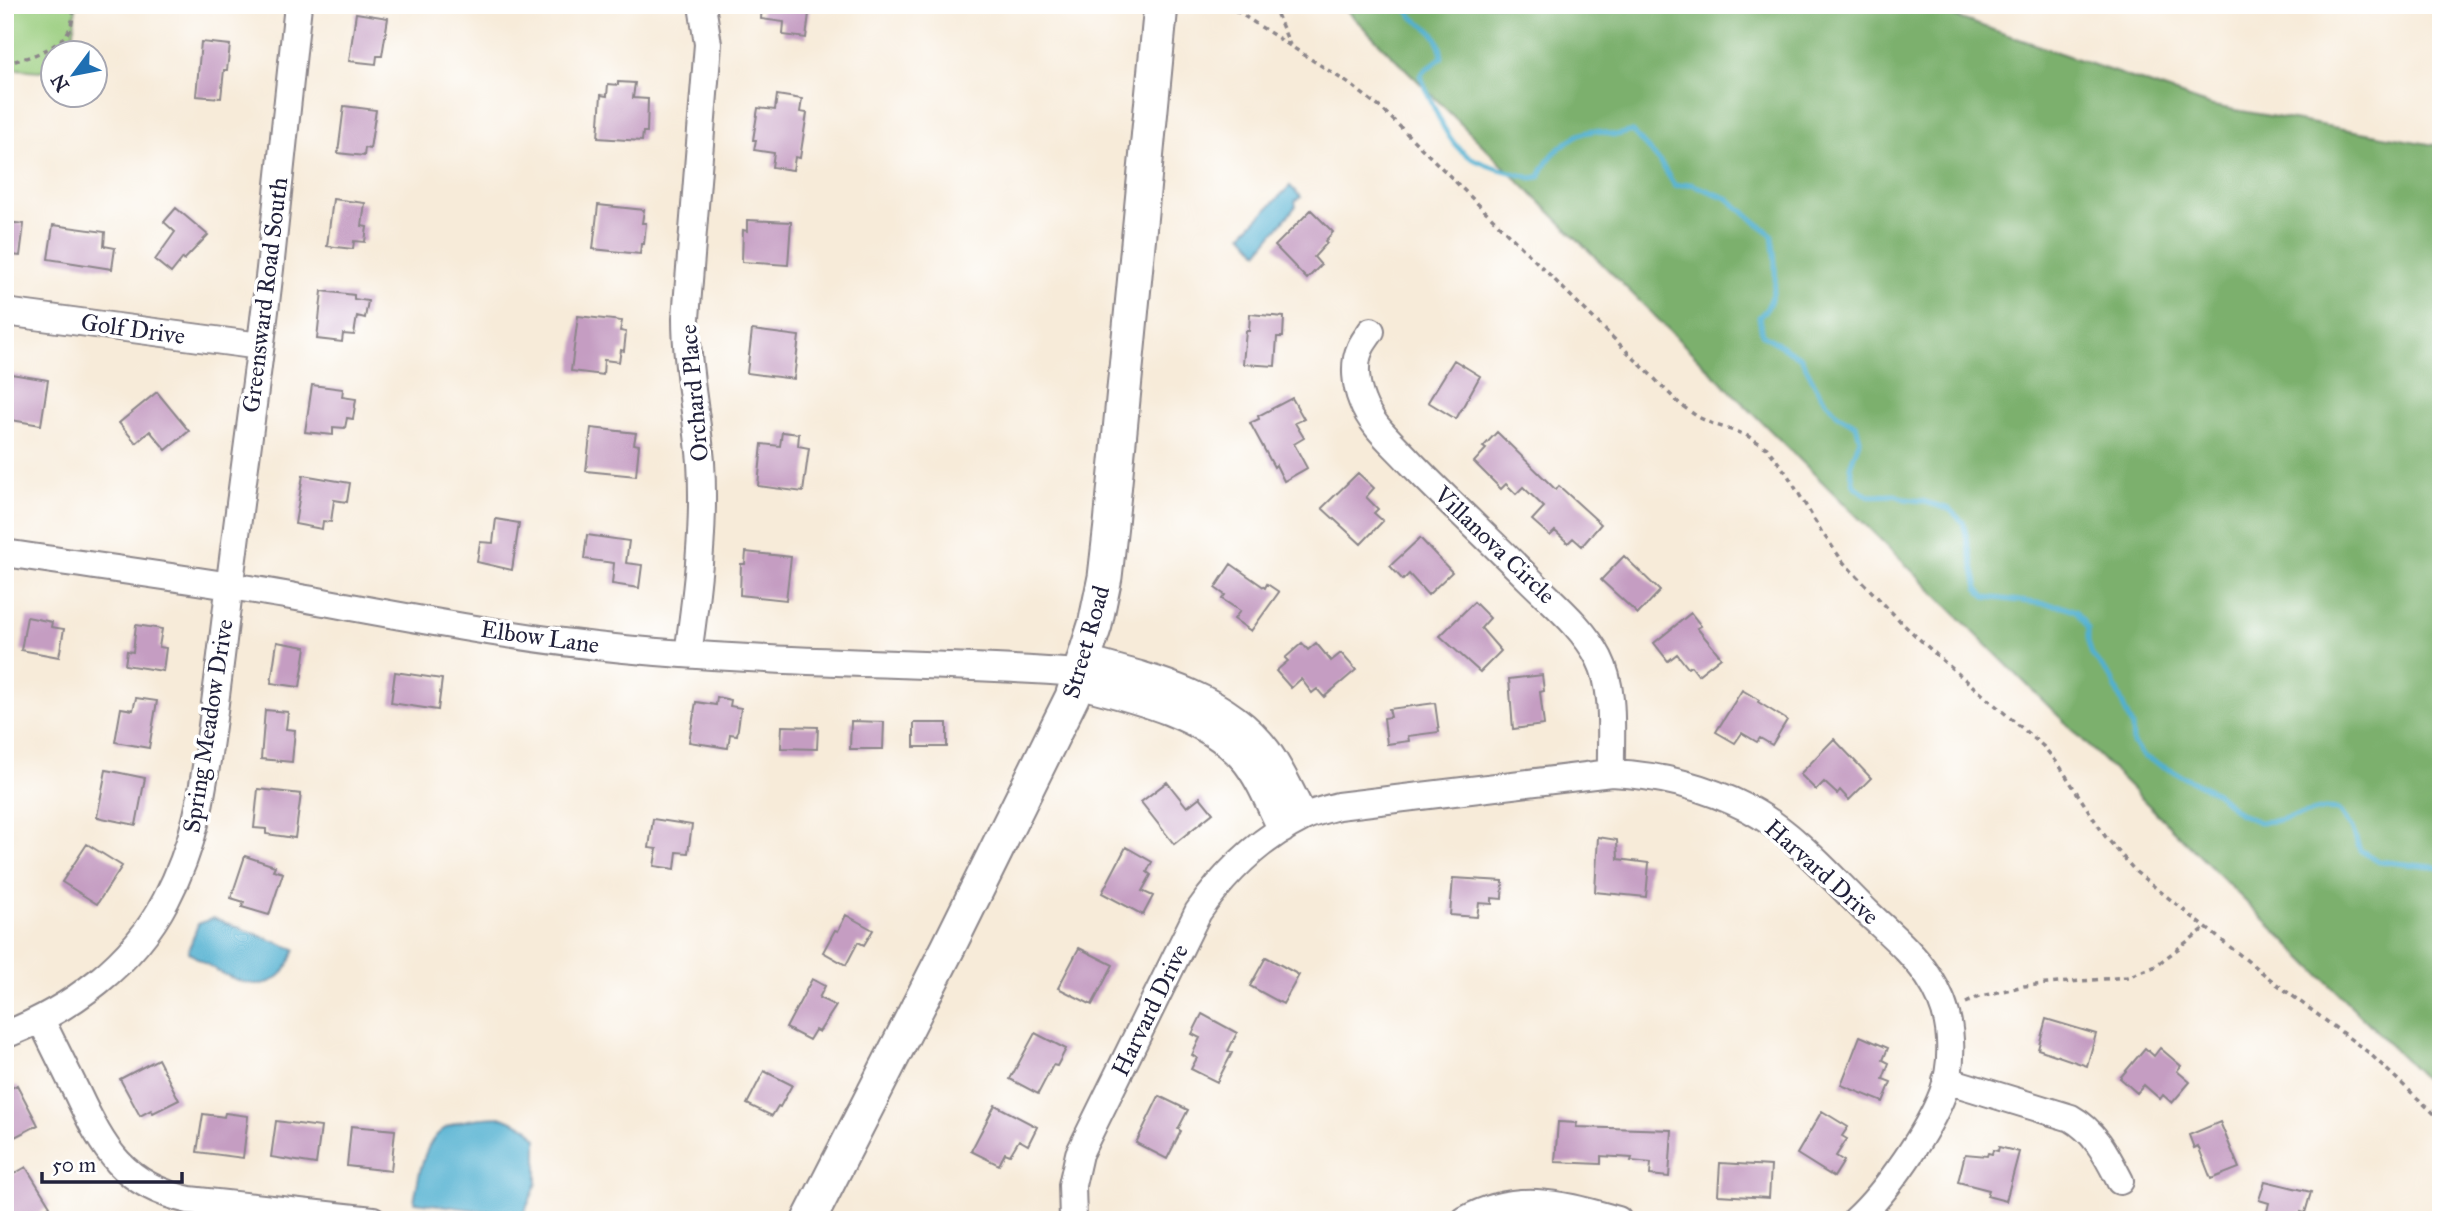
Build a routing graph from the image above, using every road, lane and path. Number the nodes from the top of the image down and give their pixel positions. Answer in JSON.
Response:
{"nodes":[{"id":1,"x":74,"y":5,"type":"edge"},
{"id":2,"x":298,"y":5,"type":"edge"},
{"id":3,"x":702,"y":5,"type":"edge"},
{"id":4,"x":1161,"y":5,"type":"edge"},
{"id":5,"x":1227,"y":5,"type":"edge"},
{"id":6,"x":1273,"y":5,"type":"edge"},
{"id":7,"x":1290,"y":47,"type":"junction"},
{"id":8,"x":5,"y":63,"type":"edge"},
{"id":9,"x":5,"y":312,"type":"edge"},
{"id":10,"x":1371,"y":331,"type":"dead end"},
{"id":11,"x":260,"y":346,"type":"junction"},
{"id":12,"x":5,"y":553,"type":"edge"},
{"id":13,"x":230,"y":585,"type":"junction"},
{"id":14,"x":688,"y":654,"type":"junction"},
{"id":15,"x":1081,"y":672,"type":"junction"},
{"id":16,"x":1611,"y":773,"type":"junction"},
{"id":17,"x":1293,"y":824,"type":"junction"},
{"id":18,"x":2205,"y":928,"type":"junction"},
{"id":19,"x":1947,"y":1016,"type":"junction"},
{"id":20,"x":41,"y":1020,"type":"junction"},
{"id":21,"x":5,"y":1035,"type":"edge"},
{"id":22,"x":1946,"y":1080,"type":"junction"},
{"id":23,"x":2441,"y":1120,"type":"edge"},
{"id":24,"x":2120,"y":1181,"type":"dead end"},
{"id":25,"x":373,"y":1220,"type":"edge"},
{"id":26,"x":809,"y":1220,"type":"edge"},
{"id":27,"x":1073,"y":1220,"type":"edge"},
{"id":28,"x":1465,"y":1220,"type":"edge"},
{"id":29,"x":1618,"y":1220,"type":"edge"},
{"id":30,"x":1856,"y":1220,"type":"edge"}],
"edges":[{"from":1,"to":8,"type":"path"},
{"from":2,"to":11,"type":"street","name":"Greensward Road South"},
{"from":3,"to":14,"type":"street","name":"Orchard Place"},
{"from":4,"to":15,"type":"main road","name":"Street Road"},
{"from":5,"to":7,"type":"path"},
{"from":6,"to":7,"type":"path"},
{"from":7,"to":18,"type":"path"},
{"from":9,"to":11,"type":"street","name":"Golf Drive"},
{"from":10,"to":16,"type":"street","name":"Villanova Circle"},
{"from":11,"to":13,"type":"street","name":"Greensward Road South"},
{"from":12,"to":13,"type":"street","name":"Elbow Lane"},
{"from":13,"to":14,"type":"street","name":"Elbow Lane"},
{"from":13,"to":20,"type":"street","name":"Spring Meadow Drive"},
{"from":14,"to":15,"type":"street","name":"Elbow Lane"},
{"from":15,"to":17,"type":"street"},
{"from":15,"to":26,"type":"main road","name":"Street Road"},
{"from":16,"to":17,"type":"street","name":"Harvard Drive"},
{"from":16,"to":19,"type":"street","name":"Harvard Drive"},
{"from":17,"to":27,"type":"street","name":"Harvard Drive"},
{"from":18,"to":19,"type":"path"},
{"from":18,"to":23,"type":"path"},
{"from":19,"to":22,"type":"street","name":"Harvard Drive"},
{"from":20,"to":21,"type":"street","name":"Spring Meadow Drive"},
{"from":20,"to":25,"type":"street"},
{"from":22,"to":24,"type":"street"},
{"from":22,"to":30,"type":"street","name":"Harvard Drive"},
{"from":28,"to":29,"type":"street"}]}
